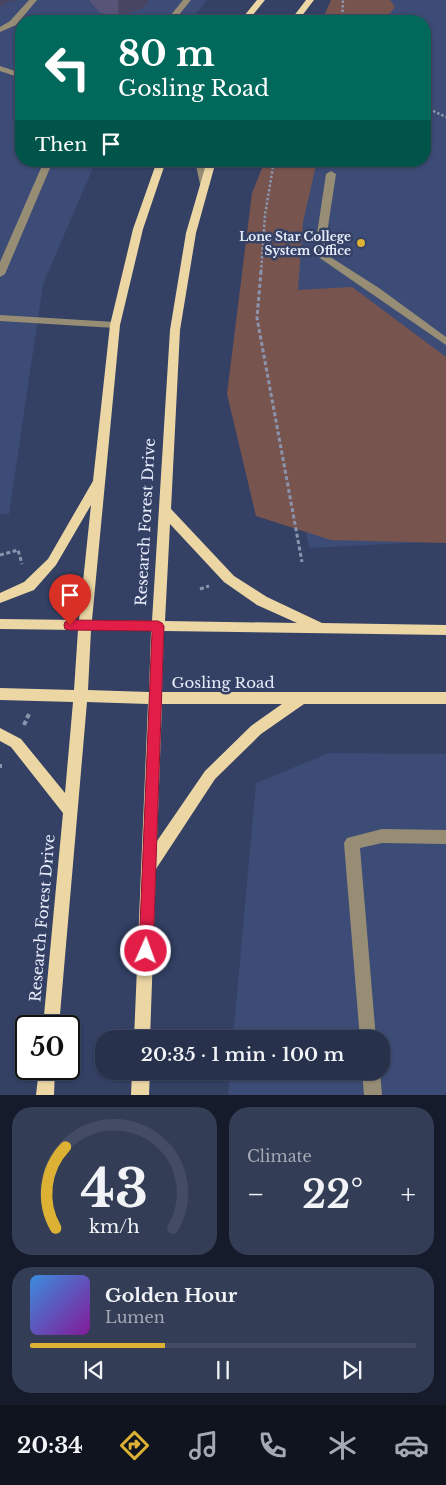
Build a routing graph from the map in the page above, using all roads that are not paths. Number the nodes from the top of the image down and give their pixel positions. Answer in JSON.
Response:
{"nodes":[{"id":1,"x":34,"y":0,"type":"edge"},
{"id":2,"x":261,"y":0,"type":"edge"},
{"id":3,"x":310,"y":0,"type":"edge"},
{"id":4,"x":185,"y":3,"type":"edge"},
{"id":5,"x":23,"y":15,"type":"edge"},
{"id":6,"x":175,"y":15,"type":"edge"},
{"id":7,"x":249,"y":15,"type":"edge"},
{"id":8,"x":299,"y":15,"type":"edge"},
{"id":9,"x":15,"y":23,"type":"edge"},
{"id":10,"x":0,"y":30,"type":"edge"},
{"id":11,"x":0,"y":68,"type":"edge"},
{"id":12,"x":15,"y":74,"type":"edge"},
{"id":13,"x":46,"y":167,"type":"edge"},
{"id":14,"x":160,"y":167,"type":"edge"},
{"id":15,"x":201,"y":167,"type":"edge"},
{"id":16,"x":210,"y":167,"type":"edge"},
{"id":17,"x":331,"y":174,"type":"dead end"},
{"id":18,"x":206,"y":184,"type":"junction"},
{"id":19,"x":0,"y":274,"type":"edge"},
{"id":20,"x":0,"y":318,"type":"edge"},
{"id":21,"x":115,"y":325,"type":"junction"},
{"id":22,"x":446,"y":342,"type":"edge"},
{"id":23,"x":100,"y":479,"type":"junction"},
{"id":24,"x":165,"y":511,"type":"junction"},
{"id":25,"x":0,"y":598,"type":"edge"},
{"id":26,"x":0,"y":624,"type":"edge"},
{"id":27,"x":85,"y":625,"type":"junction"},
{"id":28,"x":158,"y":626,"type":"junction"},
{"id":29,"x":321,"y":629,"type":"junction"},
{"id":30,"x":446,"y":630,"type":"edge"},
{"id":31,"x":0,"y":694,"type":"edge"},
{"id":32,"x":81,"y":695,"type":"junction"},
{"id":33,"x":156,"y":698,"type":"junction"},
{"id":34,"x":301,"y":698,"type":"junction"},
{"id":35,"x":446,"y":698,"type":"edge"},
{"id":36,"x":0,"y":734,"type":"edge"},
{"id":37,"x":70,"y":811,"type":"junction"},
{"id":38,"x":446,"y":838,"type":"edge"},
{"id":39,"x":150,"y":865,"type":"junction"},
{"id":40,"x":52,"y":1015,"type":"edge"},
{"id":41,"x":142,"y":1030,"type":"edge"},
{"id":42,"x":367,"y":1030,"type":"edge"},
{"id":43,"x":46,"y":1080,"type":"edge"},
{"id":44,"x":141,"y":1080,"type":"edge"},
{"id":45,"x":372,"y":1080,"type":"edge"},
{"id":46,"x":45,"y":1095,"type":"edge"},
{"id":47,"x":140,"y":1095,"type":"edge"},
{"id":48,"x":373,"y":1095,"type":"edge"}],
"edges":[{"from":1,"to":5,"type":"lane"},
{"from":2,"to":7,"type":"main road"},
{"from":3,"to":8,"type":"main road"},
{"from":4,"to":6,"type":"lane"},
{"from":9,"to":10,"type":"lane"},
{"from":11,"to":12,"type":"lane"},
{"from":13,"to":19,"type":"lane"},
{"from":14,"to":21,"type":"main road","name":"Research Forest Drive"},
{"from":15,"to":18,"type":"lane"},
{"from":16,"to":18,"type":"main road","name":"Research Forest Drive"},
{"from":17,"to":22,"type":"lane"},
{"from":18,"to":24,"type":"main road","name":"Research Forest Drive"},
{"from":20,"to":21,"type":"lane"},
{"from":21,"to":23,"type":"main road","name":"Research Forest Drive"},
{"from":23,"to":25,"type":"main road"},
{"from":23,"to":27,"type":"main road","name":"Research Forest Drive"},
{"from":24,"to":28,"type":"main road","name":"Research Forest Drive"},
{"from":24,"to":29,"type":"main road"},
{"from":26,"to":27,"type":"main road"},
{"from":27,"to":28,"type":"main road"},
{"from":27,"to":32,"type":"main road","name":"Research Forest Drive"},
{"from":28,"to":29,"type":"main road"},
{"from":28,"to":33,"type":"main road","name":"Research Forest Drive"},
{"from":29,"to":30,"type":"main road"},
{"from":31,"to":32,"type":"main road","name":"Gosling Road"},
{"from":32,"to":33,"type":"main road","name":"Gosling Road"},
{"from":32,"to":37,"type":"main road","name":"Research Forest Drive"},
{"from":33,"to":34,"type":"main road","name":"Gosling Road"},
{"from":33,"to":39,"type":"main road","name":"Research Forest Drive"},
{"from":34,"to":35,"type":"main road","name":"Gosling Road"},
{"from":34,"to":39,"type":"main road"},
{"from":36,"to":37,"type":"main road"},
{"from":37,"to":40,"type":"main road","name":"Research Forest Drive"},
{"from":38,"to":42,"type":"lane"},
{"from":39,"to":41,"type":"main road","name":"Research Forest Drive"},
{"from":43,"to":46,"type":"main road"},
{"from":44,"to":47,"type":"main road"},
{"from":45,"to":48,"type":"lane"}]}
